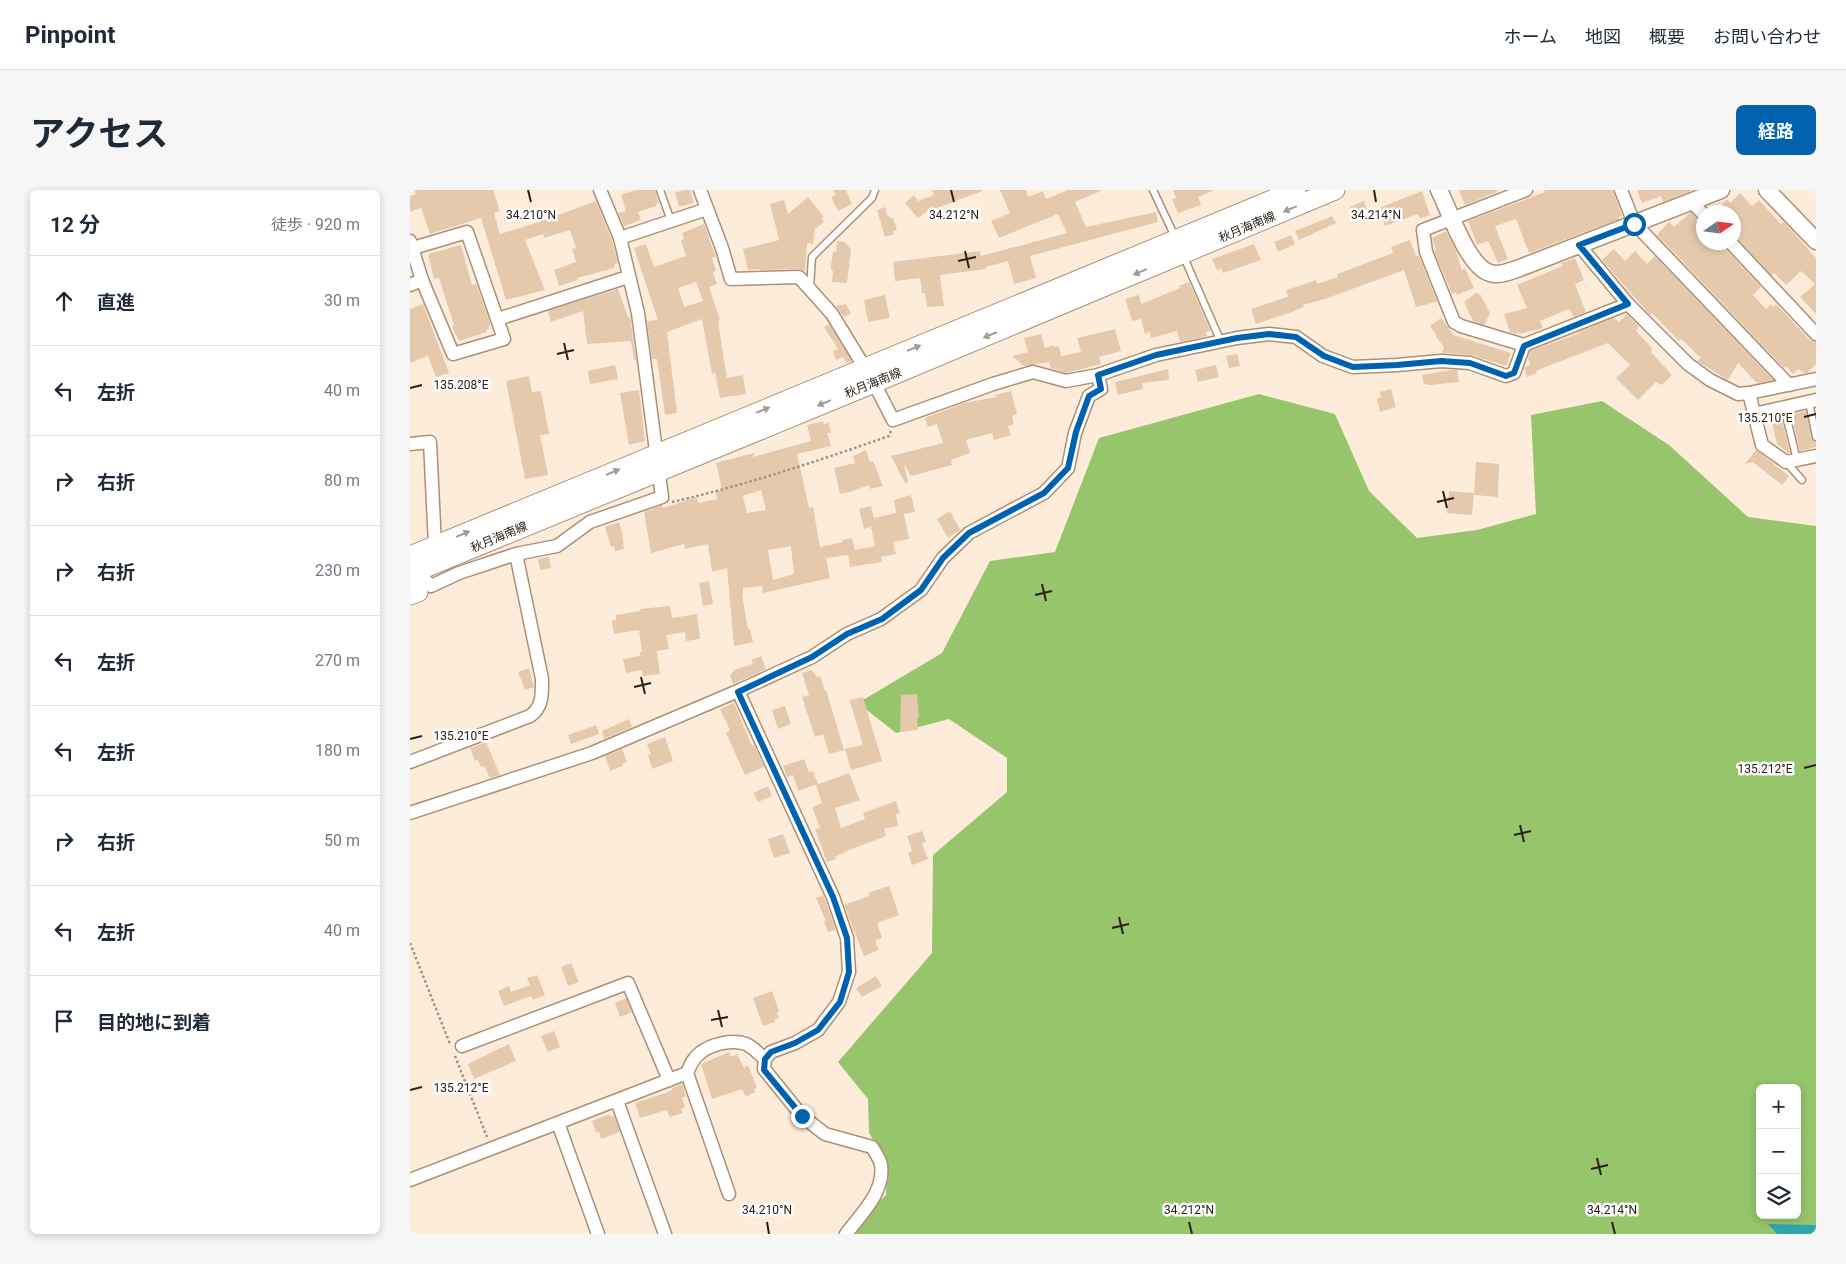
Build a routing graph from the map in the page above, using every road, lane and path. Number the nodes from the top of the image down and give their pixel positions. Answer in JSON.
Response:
{"nodes":[{"id":1,"x":600,"y":190,"type":"edge"},
{"id":2,"x":660,"y":190,"type":"edge"},
{"id":3,"x":700,"y":190,"type":"edge"},
{"id":4,"x":875,"y":190,"type":"edge"},
{"id":5,"x":1153,"y":190,"type":"edge"},
{"id":6,"x":1296,"y":190,"type":"edge"},
{"id":7,"x":1335,"y":190,"type":"edge"},
{"id":8,"x":1439,"y":190,"type":"edge"},
{"id":9,"x":1526,"y":190,"type":"edge"},
{"id":10,"x":1621,"y":190,"type":"edge"},
{"id":11,"x":1721,"y":190,"type":"edge"},
{"id":12,"x":1767,"y":190,"type":"edge"},
{"id":13,"x":1691,"y":202,"type":"junction"},
{"id":14,"x":1696,"y":207,"type":"edge"},
{"id":15,"x":707,"y":209,"type":"junction"},
{"id":16,"x":1452,"y":219,"type":"junction"},
{"id":17,"x":671,"y":221,"type":"junction"},
{"id":18,"x":1634,"y":224,"type":"junction"},
{"id":19,"x":620,"y":238,"type":"junction"},
{"id":20,"x":1816,"y":241,"type":"edge"},
{"id":21,"x":411,"y":244,"type":"edge"},
{"id":22,"x":1579,"y":245,"type":"junction"},
{"id":23,"x":1180,"y":247,"type":"junction"},
{"id":24,"x":1737,"y":250,"type":"edge"},
{"id":25,"x":628,"y":277,"type":"junction"},
{"id":26,"x":416,"y":282,"type":"edge"},
{"id":27,"x":810,"y":289,"type":"junction"},
{"id":28,"x":1628,"y":304,"type":"junction"},
{"id":29,"x":498,"y":319,"type":"junction"},
{"id":30,"x":1816,"y":334,"type":"edge"},
{"id":31,"x":1221,"y":342,"type":"junction"},
{"id":32,"x":1524,"y":346,"type":"junction"},
{"id":33,"x":1098,"y":375,"type":"junction"},
{"id":34,"x":868,"y":376,"type":"junction"},
{"id":35,"x":1816,"y":379,"type":"edge"},
{"id":36,"x":1789,"y":385,"type":"junction"},
{"id":37,"x":1749,"y":394,"type":"junction"},
{"id":38,"x":1812,"y":401,"type":"edge"},
{"id":39,"x":1784,"y":407,"type":"junction"},
{"id":40,"x":1754,"y":414,"type":"junction"},
{"id":41,"x":893,"y":420,"type":"junction"},
{"id":42,"x":1816,"y":437,"type":"edge"},
{"id":43,"x":410,"y":444,"type":"edge"},
{"id":44,"x":1816,"y":456,"type":"edge"},
{"id":45,"x":1792,"y":461,"type":"junction"},
{"id":46,"x":658,"y":462,"type":"junction"},
{"id":47,"x":1802,"y":480,"type":"dead end"},
{"id":48,"x":662,"y":497,"type":"junction"},
{"id":49,"x":516,"y":554,"type":"junction"},
{"id":50,"x":417,"y":558,"type":"edge"},
{"id":51,"x":410,"y":595,"type":"edge"},
{"id":52,"x":738,"y":692,"type":"junction"},
{"id":53,"x":410,"y":762,"type":"edge"},
{"id":54,"x":410,"y":813,"type":"edge"},
{"id":55,"x":462,"y":1046,"type":"dead end"},
{"id":56,"x":765,"y":1059,"type":"junction"},
{"id":57,"x":687,"y":1073,"type":"junction"},
{"id":58,"x":670,"y":1080,"type":"junction"},
{"id":59,"x":617,"y":1101,"type":"junction"},
{"id":60,"x":558,"y":1123,"type":"junction"},
{"id":61,"x":410,"y":1180,"type":"edge"},
{"id":62,"x":729,"y":1194,"type":"dead end"},
{"id":63,"x":598,"y":1234,"type":"edge"},
{"id":64,"x":665,"y":1234,"type":"edge"},
{"id":65,"x":846,"y":1234,"type":"edge"}],
"edges":[{"from":1,"to":19,"type":"street"},
{"from":2,"to":17,"type":"lane"},
{"from":3,"to":15,"type":"street"},
{"from":4,"to":27,"type":"lane"},
{"from":5,"to":23,"type":"lane"},
{"from":6,"to":23,"type":"main road","name":"秋月海南線"},
{"from":7,"to":23,"type":"main road","name":"秋月海南線","one_way":true},
{"from":8,"to":16,"type":"street"},
{"from":9,"to":16,"type":"street"},
{"from":10,"to":18,"type":"street"},
{"from":11,"to":13,"type":"street"},
{"from":12,"to":20,"type":"street"},
{"from":13,"to":14,"type":"street"},
{"from":13,"to":18,"type":"street"},
{"from":15,"to":17,"type":"street"},
{"from":15,"to":27,"type":"street"},
{"from":16,"to":22,"type":"street"},
{"from":16,"to":32,"type":"street"},
{"from":17,"to":19,"type":"street"},
{"from":18,"to":22,"type":"street"},
{"from":18,"to":36,"type":"street"},
{"from":19,"to":25,"type":"street"},
{"from":21,"to":26,"type":"street"},
{"from":21,"to":29,"type":"street"},
{"from":22,"to":28,"type":"street"},
{"from":23,"to":31,"type":"lane"},
{"from":23,"to":34,"type":"main road","name":"秋月海南線"},
{"from":24,"to":30,"type":"street"},
{"from":25,"to":29,"type":"street"},
{"from":25,"to":46,"type":"street"},
{"from":26,"to":29,"type":"street"},
{"from":27,"to":34,"type":"street"},
{"from":28,"to":32,"type":"street"},
{"from":28,"to":37,"type":"street"},
{"from":31,"to":32,"type":"street"},
{"from":31,"to":33,"type":"street"},
{"from":33,"to":41,"type":"street"},
{"from":33,"to":52,"type":"street"},
{"from":34,"to":41,"type":"street"},
{"from":34,"to":46,"type":"main road","name":"秋月海南線"},
{"from":35,"to":36,"type":"street"},
{"from":36,"to":37,"type":"street"},
{"from":37,"to":40,"type":"street"},
{"from":38,"to":39,"type":"street"},
{"from":38,"to":42,"type":"lane"},
{"from":39,"to":40,"type":"street"},
{"from":39,"to":45,"type":"lane"},
{"from":40,"to":45,"type":"street"},
{"from":41,"to":48,"type":"path"},
{"from":43,"to":50,"type":"street"},
{"from":44,"to":45,"type":"street"},
{"from":45,"to":47,"type":"lane"},
{"from":46,"to":48,"type":"street"},
{"from":46,"to":50,"type":"main road","name":"秋月海南線"},
{"from":50,"to":46,"type":"main road","name":"秋月海南線","one_way":true},
{"from":48,"to":49,"type":"street"},
{"from":49,"to":50,"type":"street"},
{"from":49,"to":53,"type":"street"},
{"from":50,"to":51,"type":"main road"},
{"from":52,"to":54,"type":"street"},
{"from":52,"to":56,"type":"street"},
{"from":55,"to":58,"type":"street"},
{"from":56,"to":57,"type":"street"},
{"from":56,"to":65,"type":"street"},
{"from":57,"to":58,"type":"street"},
{"from":57,"to":62,"type":"street"},
{"from":58,"to":59,"type":"street"},
{"from":59,"to":60,"type":"street"},
{"from":59,"to":64,"type":"street"},
{"from":60,"to":61,"type":"street"},
{"from":60,"to":63,"type":"street"}]}
